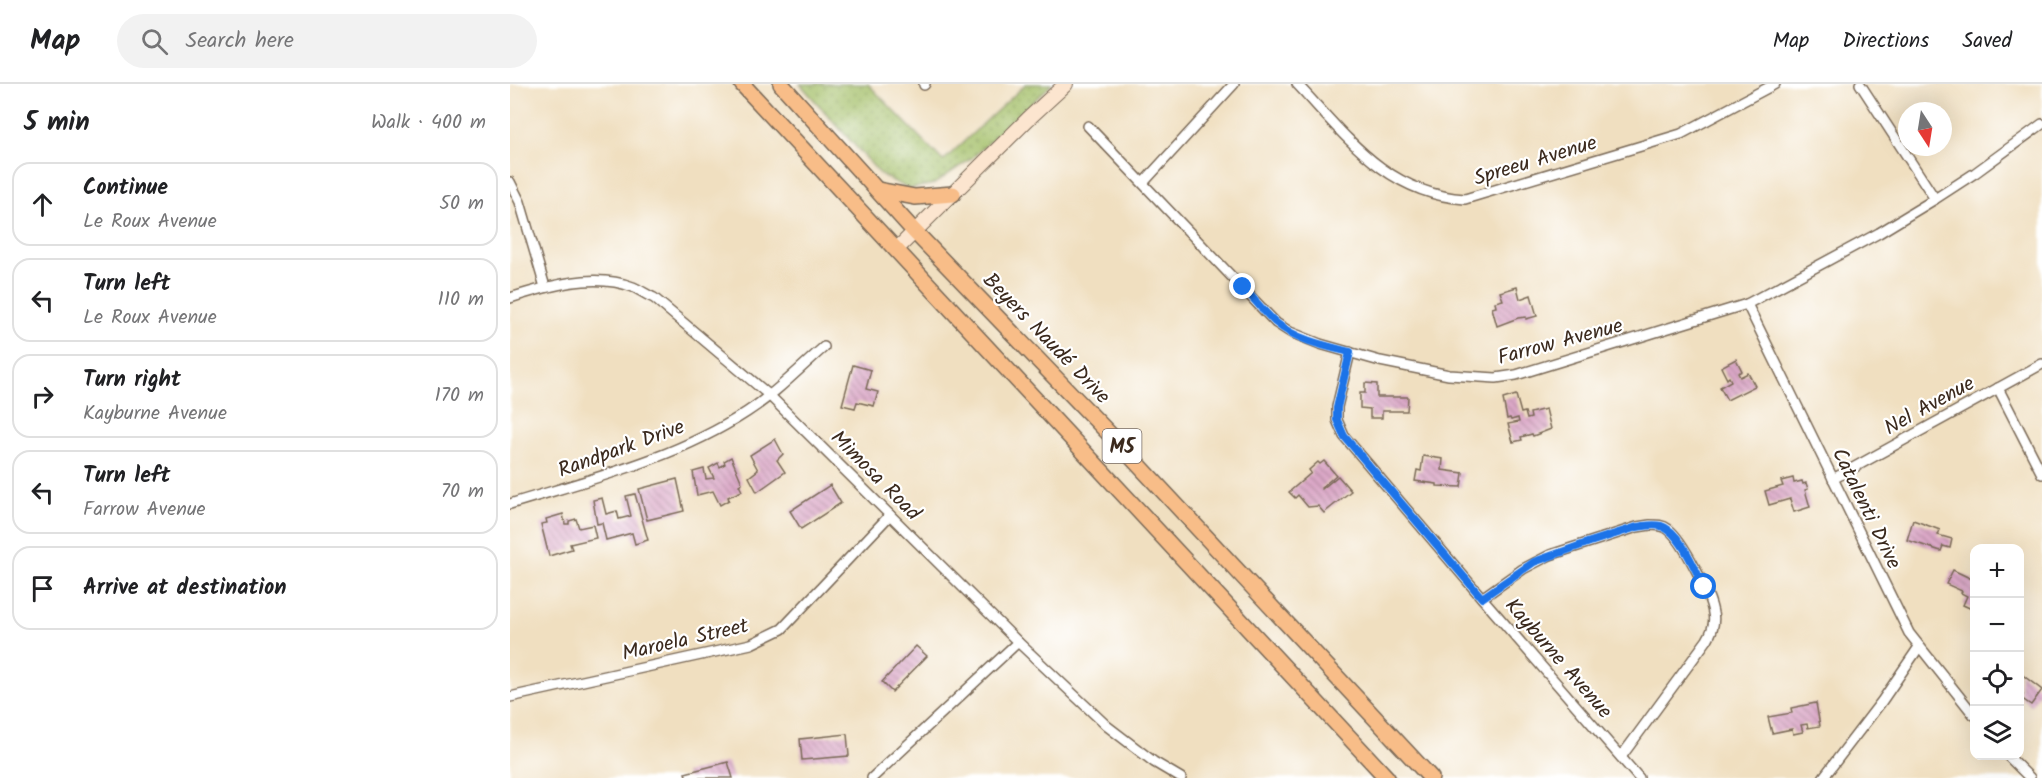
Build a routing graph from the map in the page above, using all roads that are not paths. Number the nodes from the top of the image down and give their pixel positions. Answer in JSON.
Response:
{"nodes":[{"id":1,"x":742,"y":84,"type":"edge"},
{"id":2,"x":781,"y":84,"type":"edge"},
{"id":3,"x":1066,"y":84,"type":"edge"},
{"id":4,"x":1234,"y":84,"type":"edge"},
{"id":5,"x":1297,"y":84,"type":"edge"},
{"id":6,"x":1775,"y":84,"type":"edge"},
{"id":7,"x":1860,"y":84,"type":"edge"},
{"id":8,"x":2042,"y":124,"type":"edge"},
{"id":9,"x":1088,"y":126,"type":"dead end"},
{"id":10,"x":510,"y":182,"type":"edge"},
{"id":11,"x":1143,"y":183,"type":"junction"},
{"id":12,"x":879,"y":190,"type":"junction"},
{"id":13,"x":953,"y":194,"type":"junction"},
{"id":14,"x":1935,"y":199,"type":"junction"},
{"id":15,"x":914,"y":231,"type":"junction"},
{"id":16,"x":897,"y":249,"type":"junction"},
{"id":17,"x":545,"y":287,"type":"junction"},
{"id":18,"x":510,"y":298,"type":"edge"},
{"id":19,"x":1747,"y":304,"type":"junction"},
{"id":20,"x":824,"y":347,"type":"dead end"},
{"id":21,"x":1350,"y":352,"type":"junction"},
{"id":22,"x":2042,"y":364,"type":"edge"},
{"id":23,"x":1998,"y":388,"type":"junction"},
{"id":24,"x":769,"y":395,"type":"junction"},
{"id":25,"x":2042,"y":474,"type":"edge"},
{"id":26,"x":1833,"y":479,"type":"junction"},
{"id":27,"x":510,"y":504,"type":"edge"},
{"id":28,"x":891,"y":515,"type":"junction"},
{"id":29,"x":1482,"y":598,"type":"junction"},
{"id":30,"x":1018,"y":642,"type":"junction"},
{"id":31,"x":1919,"y":647,"type":"junction"},
{"id":32,"x":510,"y":697,"type":"edge"},
{"id":33,"x":1970,"y":711,"type":"edge"},
{"id":34,"x":1621,"y":757,"type":"junction"},
{"id":35,"x":2012,"y":760,"type":"edge"},
{"id":36,"x":872,"y":778,"type":"edge"},
{"id":37,"x":1181,"y":778,"type":"edge"},
{"id":38,"x":1388,"y":778,"type":"edge"},
{"id":39,"x":1431,"y":778,"type":"edge"},
{"id":40,"x":1639,"y":778,"type":"edge"},
{"id":41,"x":1823,"y":778,"type":"edge"},
{"id":42,"x":2030,"y":778,"type":"edge"}],
"edges":[{"from":1,"to":16,"type":"main road","number":"M5"},
{"from":2,"to":12,"type":"main road","name":"Beyers Naudé Drive","number":"M5"},
{"from":3,"to":13,"type":"street"},
{"from":4,"to":11,"type":"street"},
{"from":5,"to":6,"type":"street","name":"Spreeu Avenue"},
{"from":7,"to":14,"type":"street"},
{"from":8,"to":14,"type":"street","name":"Farrow Avenue"},
{"from":9,"to":11,"type":"street","name":"Farrow Avenue"},
{"from":10,"to":17,"type":"street"},
{"from":11,"to":21,"type":"street","name":"Farrow Avenue"},
{"from":12,"to":13,"type":"main road"},
{"from":12,"to":15,"type":"main road","name":"Beyers Naudé Drive","number":"M5"},
{"from":13,"to":15,"type":"street"},
{"from":14,"to":19,"type":"street","name":"Farrow Avenue"},
{"from":15,"to":16,"type":"street"},
{"from":15,"to":39,"type":"main road","name":"Beyers Naudé Drive","number":"M5"},
{"from":16,"to":38,"type":"main road","number":"M5"},
{"from":17,"to":18,"type":"street","name":"Mimosa Road"},
{"from":17,"to":24,"type":"street","name":"Mimosa Road"},
{"from":19,"to":21,"type":"street","name":"Farrow Avenue"},
{"from":19,"to":26,"type":"street","name":"Catalenti Drive"},
{"from":20,"to":24,"type":"street","name":"Randpark Drive"},
{"from":21,"to":29,"type":"street","name":"Kayburne Avenue"},
{"from":22,"to":23,"type":"street","name":"Nel Avenue"},
{"from":23,"to":25,"type":"street"},
{"from":23,"to":26,"type":"street","name":"Nel Avenue"},
{"from":24,"to":27,"type":"street","name":"Randpark Drive"},
{"from":24,"to":28,"type":"street","name":"Mimosa Road"},
{"from":26,"to":31,"type":"street","name":"Catalenti Drive"},
{"from":28,"to":30,"type":"street","name":"Mimosa Road"},
{"from":28,"to":32,"type":"street","name":"Maroela Street"},
{"from":29,"to":34,"type":"street","name":"Kayburne Avenue"},
{"from":29,"to":34,"type":"street"},
{"from":30,"to":36,"type":"street"},
{"from":30,"to":37,"type":"street","name":"Mimosa Road"},
{"from":31,"to":33,"type":"street","name":"Catalenti Drive"},
{"from":31,"to":41,"type":"street"},
{"from":34,"to":40,"type":"street","name":"Kayburne Avenue"},
{"from":35,"to":42,"type":"street"}]}
